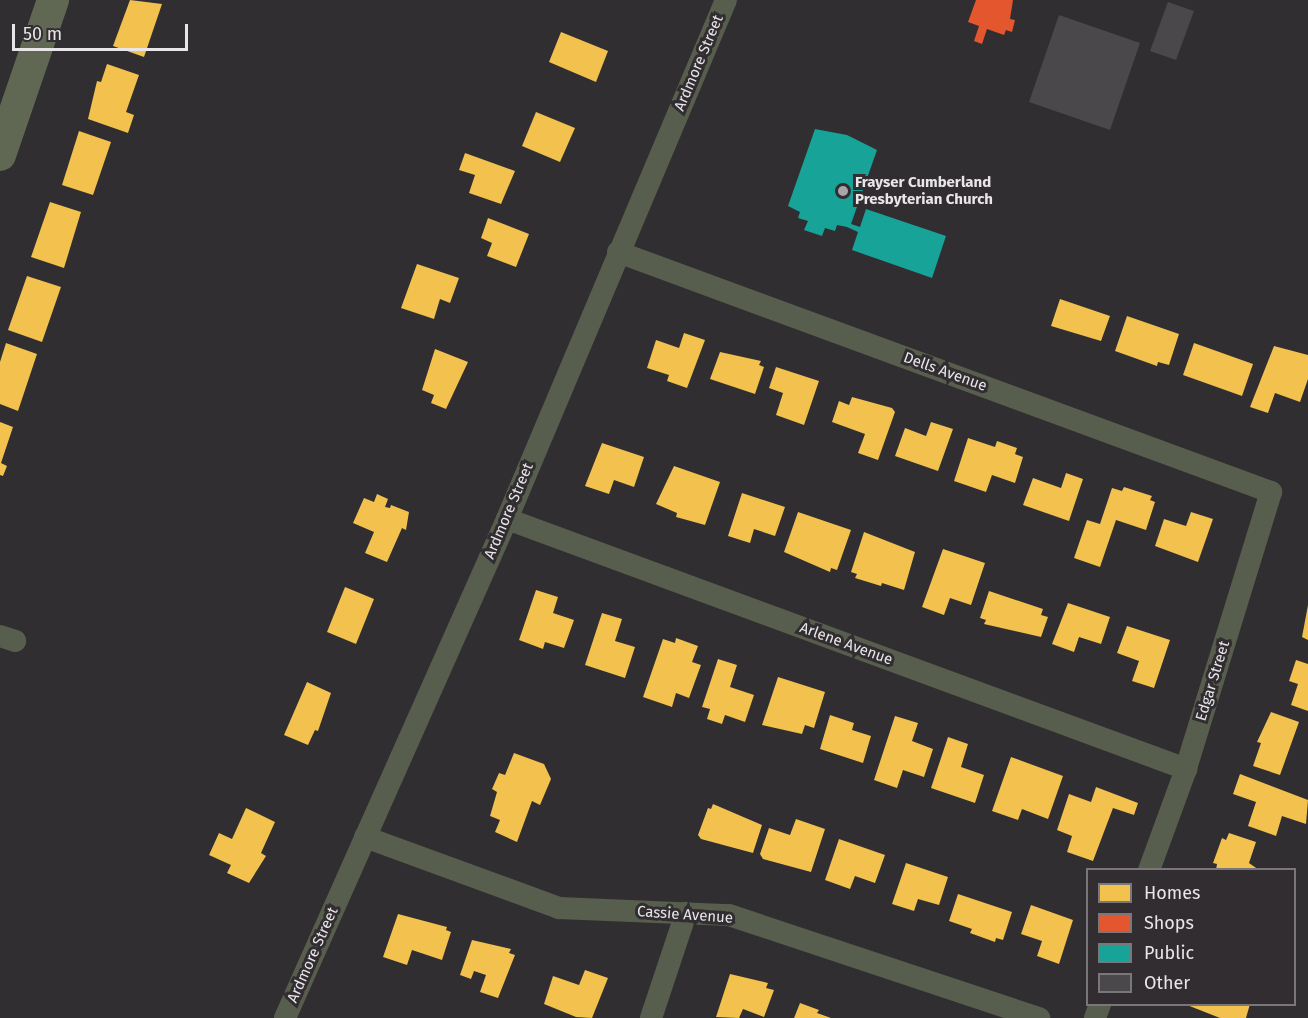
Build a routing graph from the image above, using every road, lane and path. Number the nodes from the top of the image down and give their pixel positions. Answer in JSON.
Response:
{"nodes":[{"id":1,"x":53,"y":0,"type":"edge"},
{"id":2,"x":726,"y":0,"type":"edge"},
{"id":3,"x":0,"y":155,"type":"edge"},
{"id":4,"x":618,"y":252,"type":"junction"},
{"id":5,"x":1271,"y":492,"type":"joint"},
{"id":6,"x":507,"y":519,"type":"junction"},
{"id":7,"x":1186,"y":769,"type":"junction"},
{"id":8,"x":365,"y":837,"type":"junction"},
{"id":9,"x":1150,"y":868,"type":"edge"},
{"id":10,"x":686,"y":913,"type":"junction"},
{"id":11,"x":285,"y":1018,"type":"edge"},
{"id":12,"x":651,"y":1018,"type":"edge"},
{"id":13,"x":1039,"y":1018,"type":"edge"}],
"edges":[{"from":1,"to":3,"type":"street"},
{"from":2,"to":4,"type":"street","name":"Ardmore Street"},
{"from":4,"to":5,"type":"street","name":"Dells Avenue"},
{"from":4,"to":6,"type":"street","name":"Ardmore Street"},
{"from":5,"to":7,"type":"street","name":"Edgar Street"},
{"from":6,"to":7,"type":"street","name":"Arlene Avenue"},
{"from":6,"to":8,"type":"street","name":"Ardmore Street"},
{"from":7,"to":9,"type":"street","name":"Edgar Street"},
{"from":8,"to":10,"type":"street","name":"Cassie Avenue"},
{"from":8,"to":11,"type":"street","name":"Ardmore Street"},
{"from":10,"to":12,"type":"street"},
{"from":10,"to":13,"type":"street","name":"Cassie Avenue"}]}
